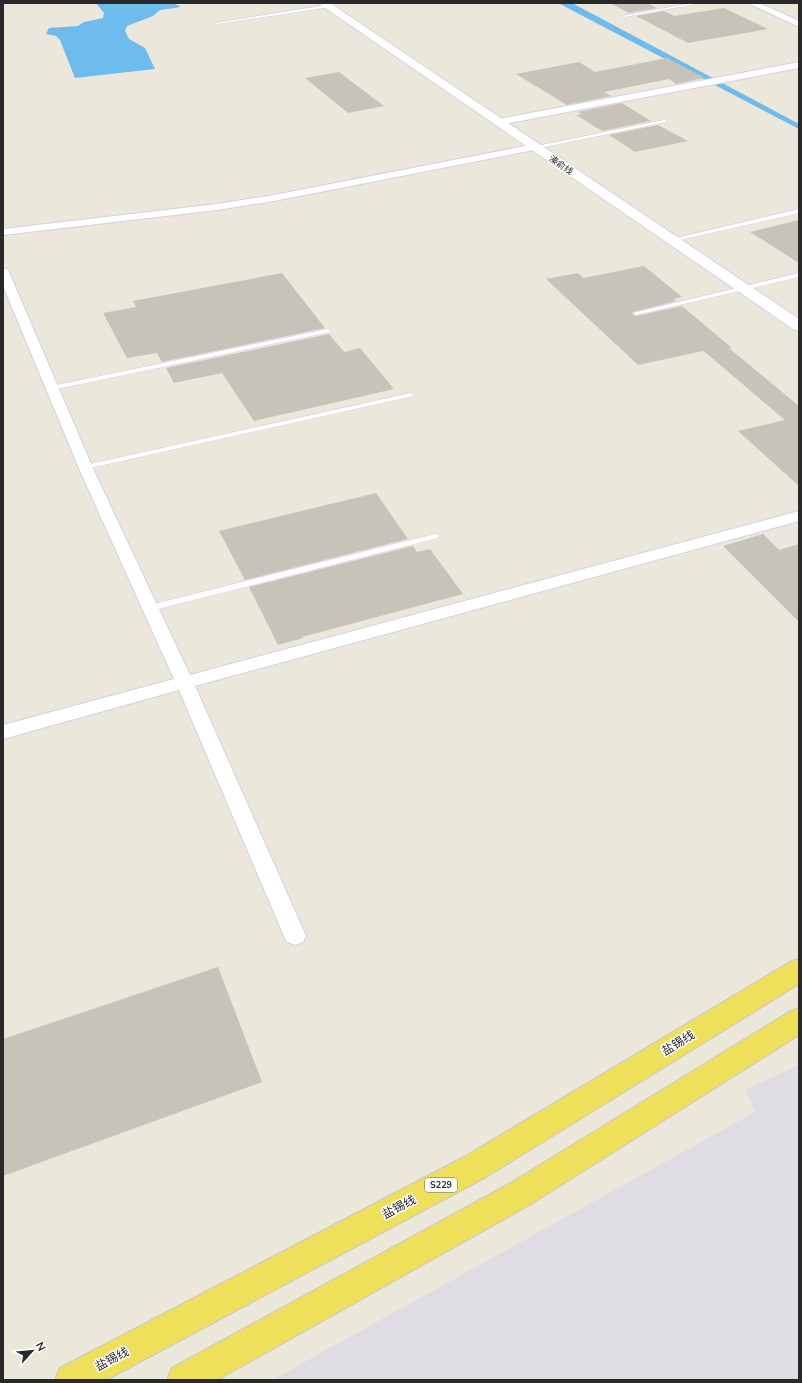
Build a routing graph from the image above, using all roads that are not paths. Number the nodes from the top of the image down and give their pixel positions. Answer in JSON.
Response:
{"nodes":[{"id":1,"x":699,"y":3,"type":"edge"},
{"id":2,"x":752,"y":3,"type":"edge"},
{"id":3,"x":326,"y":4,"type":"edge"},
{"id":4,"x":624,"y":16,"type":"dead end"},
{"id":5,"x":216,"y":23,"type":"dead end"},
{"id":6,"x":799,"y":24,"type":"edge"},
{"id":7,"x":799,"y":65,"type":"edge"},
{"id":8,"x":664,"y":121,"type":"dead end"},
{"id":9,"x":499,"y":122,"type":"junction"},
{"id":10,"x":535,"y":147,"type":"junction"},
{"id":11,"x":799,"y":211,"type":"edge"},
{"id":12,"x":3,"y":232,"type":"edge"},
{"id":13,"x":672,"y":240,"type":"junction"},
{"id":14,"x":3,"y":272,"type":"edge"},
{"id":15,"x":799,"y":275,"type":"edge"},
{"id":16,"x":744,"y":289,"type":"junction"},
{"id":17,"x":636,"y":313,"type":"dead end"},
{"id":18,"x":799,"y":326,"type":"edge"},
{"id":19,"x":328,"y":331,"type":"dead end"},
{"id":20,"x":52,"y":388,"type":"junction"},
{"id":21,"x":411,"y":395,"type":"dead end"},
{"id":22,"x":86,"y":468,"type":"junction"},
{"id":23,"x":799,"y":516,"type":"edge"},
{"id":24,"x":435,"y":536,"type":"dead end"},
{"id":25,"x":150,"y":608,"type":"junction"},
{"id":26,"x":185,"y":683,"type":"junction"},
{"id":27,"x":3,"y":732,"type":"edge"},
{"id":28,"x":295,"y":936,"type":"dead end"},
{"id":29,"x":799,"y":970,"type":"edge"},
{"id":30,"x":799,"y":1020,"type":"edge"},
{"id":31,"x":72,"y":1380,"type":"edge"},
{"id":32,"x":184,"y":1380,"type":"edge"}],
"edges":[{"from":1,"to":4,"type":"lane"},
{"from":2,"to":6,"type":"street"},
{"from":3,"to":5,"type":"lane"},
{"from":3,"to":9,"type":"main road","name":"溱俞线"},
{"from":7,"to":9,"type":"street"},
{"from":8,"to":10,"type":"lane"},
{"from":9,"to":10,"type":"main road","name":"溱俞线"},
{"from":10,"to":12,"type":"street"},
{"from":10,"to":13,"type":"main road","name":"溱俞线"},
{"from":11,"to":13,"type":"lane"},
{"from":13,"to":16,"type":"main road","name":"溱俞线"},
{"from":14,"to":20,"type":"street"},
{"from":15,"to":16,"type":"lane"},
{"from":16,"to":17,"type":"lane"},
{"from":16,"to":18,"type":"main road","name":"溱俞线"},
{"from":19,"to":20,"type":"lane"},
{"from":20,"to":22,"type":"street"},
{"from":21,"to":22,"type":"lane"},
{"from":22,"to":25,"type":"street"},
{"from":23,"to":26,"type":"street"},
{"from":24,"to":25,"type":"lane"},
{"from":25,"to":26,"type":"street"},
{"from":26,"to":27,"type":"street"},
{"from":26,"to":28,"type":"street"},
{"from":29,"to":31,"type":"main road","name":"盐锡线","number":"S229"},
{"from":30,"to":32,"type":"main road"}]}
